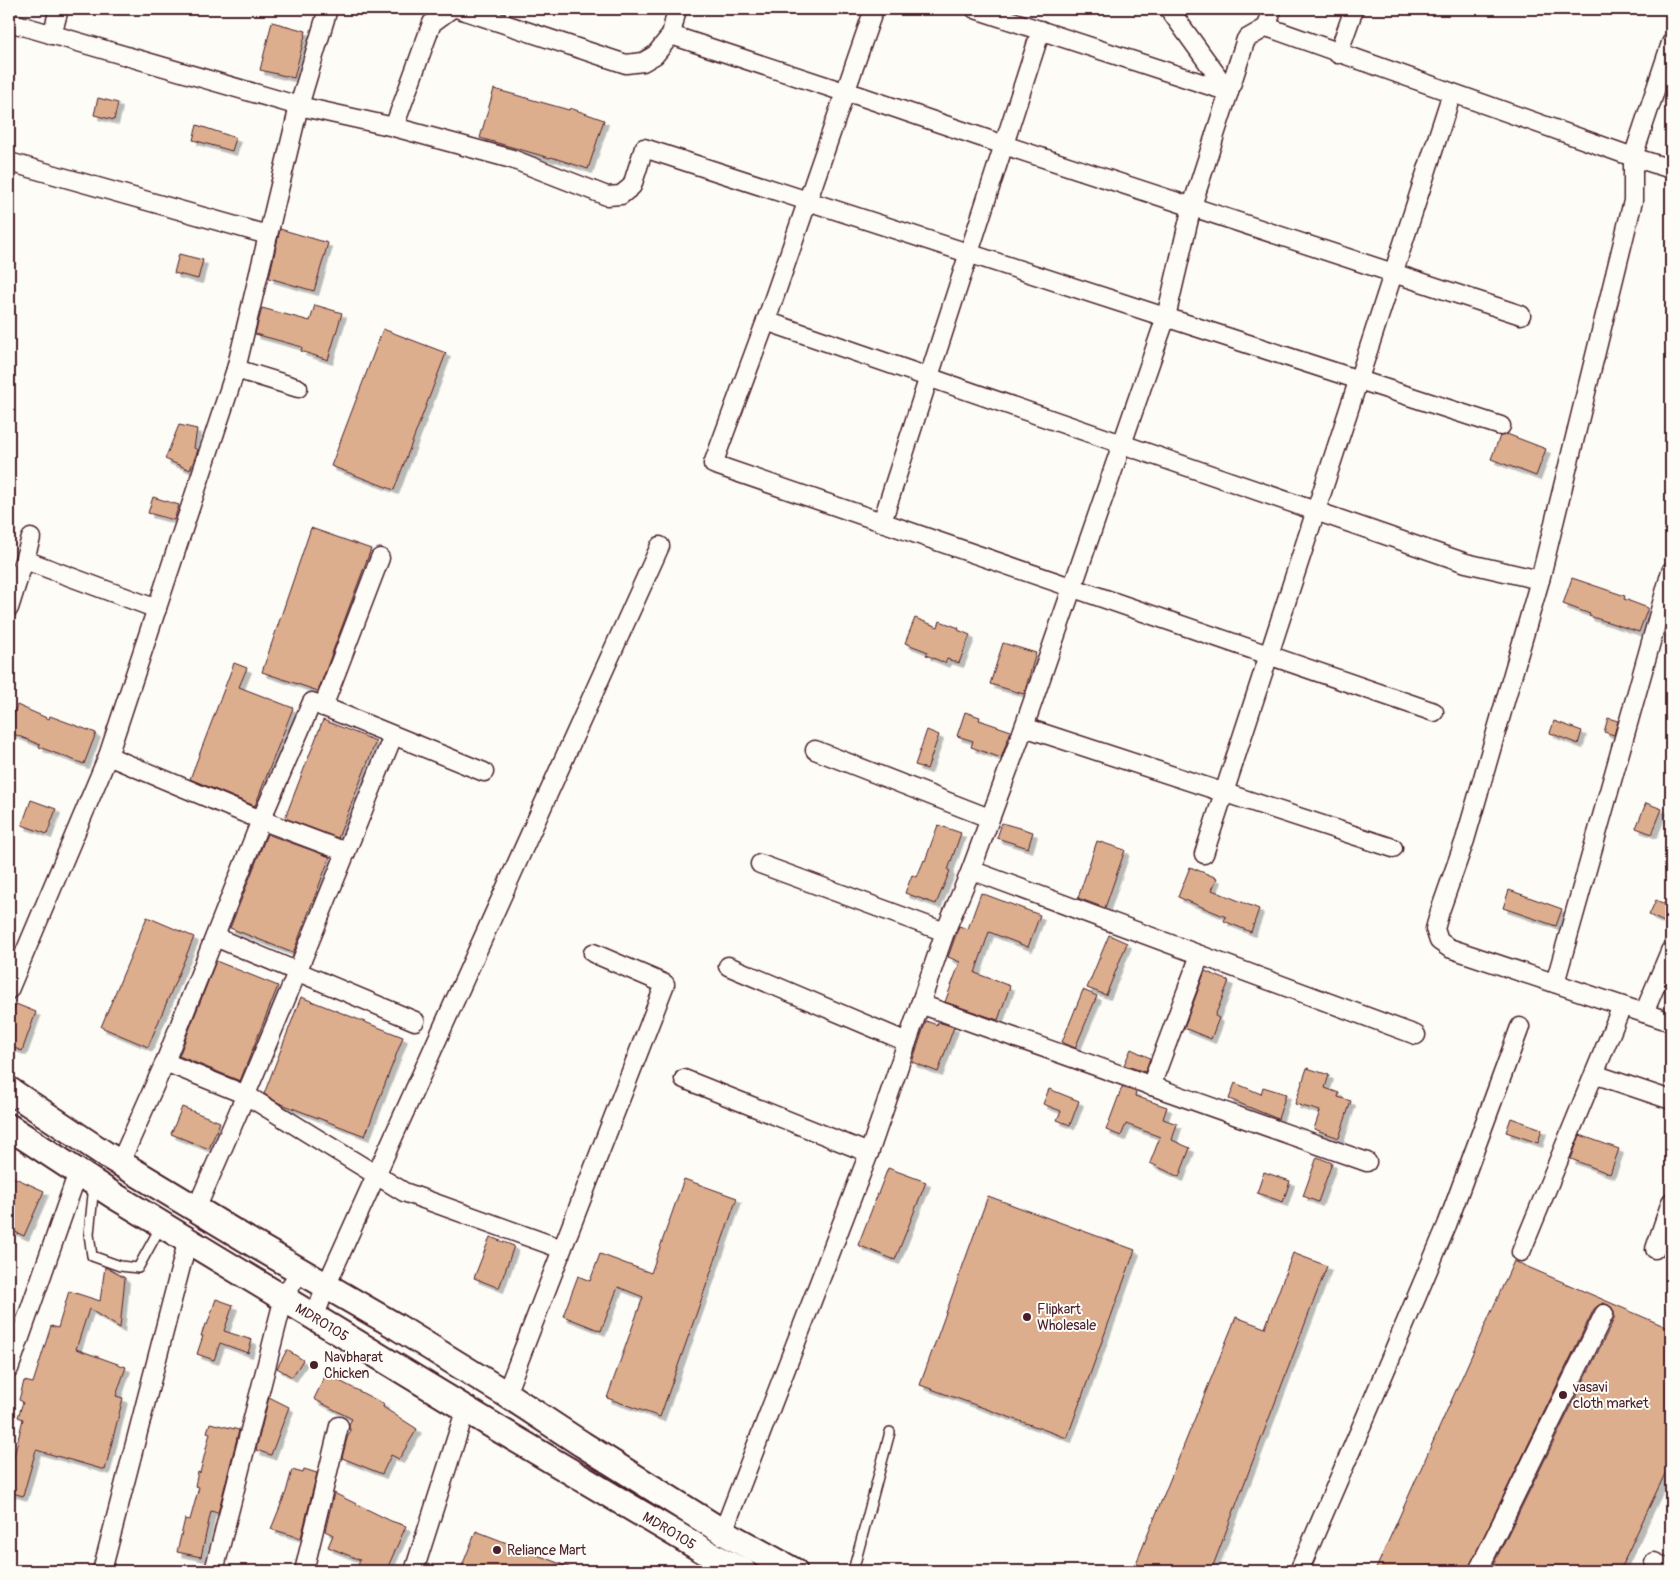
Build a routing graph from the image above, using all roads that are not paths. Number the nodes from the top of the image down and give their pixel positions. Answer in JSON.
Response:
{"nodes":[{"id":1,"x":60,"y":9,"type":"edge"},
{"id":2,"x":328,"y":9,"type":"edge"},
{"id":3,"x":451,"y":9,"type":"edge"},
{"id":4,"x":459,"y":9,"type":"edge"},
{"id":5,"x":677,"y":9,"type":"edge"},
{"id":6,"x":874,"y":9,"type":"edge"},
{"id":7,"x":975,"y":9,"type":"edge"},
{"id":8,"x":1168,"y":9,"type":"edge"},
{"id":9,"x":1272,"y":9,"type":"edge"},
{"id":10,"x":1354,"y":9,"type":"edge"},
{"id":11,"x":9,"y":22,"type":"edge"},
{"id":12,"x":1267,"y":28,"type":"junction"},
{"id":13,"x":1041,"y":30,"type":"junction"},
{"id":14,"x":52,"y":35,"type":"junction"},
{"id":15,"x":671,"y":35,"type":"junction"},
{"id":16,"x":1671,"y":43,"type":"edge"},
{"id":17,"x":1338,"y":54,"type":"junction"},
{"id":18,"x":844,"y":92,"type":"junction"},
{"id":19,"x":1229,"y":92,"type":"junction"},
{"id":20,"x":1452,"y":92,"type":"junction"},
{"id":21,"x":299,"y":106,"type":"junction"},
{"id":22,"x":394,"y":127,"type":"junction"},
{"id":23,"x":1004,"y":145,"type":"junction"},
{"id":24,"x":1633,"y":157,"type":"junction"},
{"id":25,"x":9,"y":162,"type":"edge"},
{"id":26,"x":1671,"y":169,"type":"edge"},
{"id":27,"x":807,"y":200,"type":"junction"},
{"id":28,"x":1192,"y":206,"type":"junction"},
{"id":29,"x":268,"y":235,"type":"junction"},
{"id":30,"x":969,"y":253,"type":"junction"},
{"id":31,"x":1393,"y":273,"type":"junction"},
{"id":32,"x":1521,"y":315,"type":"dead end"},
{"id":33,"x":1166,"y":317,"type":"junction"},
{"id":34,"x":766,"y":321,"type":"junction"},
{"id":35,"x":236,"y":369,"type":"junction"},
{"id":36,"x":928,"y":377,"type":"junction"},
{"id":37,"x":1358,"y":380,"type":"junction"},
{"id":38,"x":298,"y":388,"type":"dead end"},
{"id":39,"x":1500,"y":426,"type":"dead end"},
{"id":40,"x":1122,"y":444,"type":"junction"},
{"id":41,"x":1315,"y":511,"type":"junction"},
{"id":42,"x":882,"y":522,"type":"junction"},
{"id":43,"x":30,"y":538,"type":"dead end"},
{"id":44,"x":660,"y":546,"type":"dead end"},
{"id":45,"x":380,"y":558,"type":"dead end"},
{"id":46,"x":25,"y":560,"type":"junction"},
{"id":47,"x":1671,"y":571,"type":"edge"},
{"id":48,"x":1540,"y":580,"type":"junction"},
{"id":49,"x":1073,"y":587,"type":"junction"},
{"id":50,"x":9,"y":608,"type":"edge"},
{"id":51,"x":157,"y":608,"type":"junction"},
{"id":52,"x":1268,"y":655,"type":"junction"},
{"id":53,"x":323,"y":707,"type":"junction"},
{"id":54,"x":1434,"y":712,"type":"dead end"},
{"id":55,"x":1024,"y":727,"type":"junction"},
{"id":56,"x":393,"y":736,"type":"junction"},
{"id":57,"x":815,"y":750,"type":"dead end"},
{"id":58,"x":108,"y":756,"type":"junction"},
{"id":59,"x":484,"y":772,"type":"dead end"},
{"id":60,"x":1223,"y":793,"type":"junction"},
{"id":61,"x":989,"y":818,"type":"junction"},
{"id":62,"x":261,"y":820,"type":"junction"},
{"id":63,"x":1393,"y":848,"type":"dead end"},
{"id":64,"x":346,"y":852,"type":"junction"},
{"id":65,"x":1204,"y":854,"type":"dead end"},
{"id":66,"x":760,"y":864,"type":"dead end"},
{"id":67,"x":971,"y":870,"type":"junction"},
{"id":68,"x":945,"y":932,"type":"junction"},
{"id":69,"x":214,"y":937,"type":"junction"},
{"id":70,"x":1671,"y":949,"type":"edge"},
{"id":71,"x":593,"y":953,"type":"dead end"},
{"id":72,"x":1200,"y":955,"type":"junction"},
{"id":73,"x":728,"y":966,"type":"dead end"},
{"id":74,"x":298,"y":972,"type":"junction"},
{"id":75,"x":1555,"y":983,"type":"junction"},
{"id":76,"x":9,"y":990,"type":"edge"},
{"id":77,"x":920,"y":1004,"type":"junction"},
{"id":78,"x":1622,"y":1006,"type":"junction"},
{"id":79,"x":1644,"y":1013,"type":"junction"},
{"id":80,"x":415,"y":1021,"type":"dead end"},
{"id":81,"x":1671,"y":1022,"type":"edge"},
{"id":82,"x":1520,"y":1027,"type":"dead end"},
{"id":83,"x":1416,"y":1035,"type":"dead end"},
{"id":84,"x":907,"y":1042,"type":"junction"},
{"id":85,"x":165,"y":1062,"type":"junction"},
{"id":86,"x":1594,"y":1074,"type":"junction"},
{"id":87,"x":684,"y":1079,"type":"dead end"},
{"id":88,"x":1151,"y":1086,"type":"junction"},
{"id":89,"x":9,"y":1090,"type":"edge"},
{"id":90,"x":246,"y":1095,"type":"junction"},
{"id":91,"x":1671,"y":1100,"type":"edge"},
{"id":92,"x":9,"y":1127,"type":"edge"},
{"id":93,"x":869,"y":1154,"type":"junction"},
{"id":94,"x":1367,"y":1162,"type":"dead end"},
{"id":95,"x":120,"y":1163,"type":"junction"},
{"id":96,"x":377,"y":1175,"type":"junction"},
{"id":97,"x":86,"y":1177,"type":"junction"},
{"id":98,"x":1671,"y":1202,"type":"edge"},
{"id":99,"x":196,"y":1208,"type":"junction"},
{"id":100,"x":162,"y":1224,"type":"junction"},
{"id":101,"x":188,"y":1239,"type":"junction"},
{"id":102,"x":562,"y":1248,"type":"junction"},
{"id":103,"x":1655,"y":1249,"type":"dead end"},
{"id":104,"x":1521,"y":1252,"type":"dead end"},
{"id":105,"x":300,"y":1271,"type":"junction"},
{"id":106,"x":326,"y":1286,"type":"junction"},
{"id":107,"x":284,"y":1297,"type":"junction"},
{"id":108,"x":1604,"y":1314,"type":"dead end"},
{"id":109,"x":316,"y":1316,"type":"junction"},
{"id":110,"x":9,"y":1368,"type":"edge"},
{"id":111,"x":506,"y":1394,"type":"junction"},
{"id":112,"x":466,"y":1408,"type":"junction"},
{"id":113,"x":339,"y":1426,"type":"dead end"},
{"id":114,"x":890,"y":1432,"type":"dead end"},
{"id":115,"x":723,"y":1532,"type":"junction"},
{"id":116,"x":1654,"y":1562,"type":"dead end"},
{"id":117,"x":1671,"y":1570,"type":"edge"},
{"id":118,"x":102,"y":1571,"type":"edge"},
{"id":119,"x":214,"y":1571,"type":"edge"},
{"id":120,"x":304,"y":1571,"type":"edge"},
{"id":121,"x":414,"y":1571,"type":"edge"},
{"id":122,"x":743,"y":1571,"type":"edge"},
{"id":123,"x":794,"y":1571,"type":"edge"},
{"id":124,"x":853,"y":1571,"type":"edge"},
{"id":125,"x":1299,"y":1571,"type":"edge"},
{"id":126,"x":1478,"y":1571,"type":"edge"}],
"edges":[{"from":1,"to":14,"type":"street"},
{"from":2,"to":21,"type":"street"},
{"from":3,"to":22,"type":"street"},
{"from":4,"to":15,"type":"street"},
{"from":5,"to":15,"type":"street"},
{"from":6,"to":18,"type":"street"},
{"from":7,"to":13,"type":"street"},
{"from":8,"to":19,"type":"street"},
{"from":9,"to":12,"type":"street"},
{"from":10,"to":17,"type":"street"},
{"from":11,"to":14,"type":"street"},
{"from":12,"to":17,"type":"street"},
{"from":12,"to":19,"type":"street"},
{"from":13,"to":19,"type":"street"},
{"from":13,"to":23,"type":"street"},
{"from":14,"to":21,"type":"street"},
{"from":15,"to":18,"type":"street"},
{"from":16,"to":24,"type":"street"},
{"from":17,"to":20,"type":"street"},
{"from":18,"to":23,"type":"street"},
{"from":18,"to":27,"type":"street"},
{"from":19,"to":28,"type":"street"},
{"from":20,"to":24,"type":"street"},
{"from":20,"to":31,"type":"street"},
{"from":21,"to":22,"type":"street"},
{"from":21,"to":29,"type":"street"},
{"from":22,"to":27,"type":"street"},
{"from":23,"to":28,"type":"street"},
{"from":23,"to":30,"type":"street"},
{"from":24,"to":26,"type":"street"},
{"from":24,"to":48,"type":"street"},
{"from":25,"to":29,"type":"street"},
{"from":27,"to":30,"type":"street"},
{"from":27,"to":34,"type":"street"},
{"from":28,"to":31,"type":"street"},
{"from":28,"to":33,"type":"street"},
{"from":29,"to":35,"type":"street"},
{"from":30,"to":33,"type":"street"},
{"from":30,"to":36,"type":"street"},
{"from":31,"to":32,"type":"street"},
{"from":31,"to":37,"type":"street"},
{"from":33,"to":37,"type":"street"},
{"from":33,"to":40,"type":"street"},
{"from":34,"to":36,"type":"street"},
{"from":34,"to":42,"type":"street"},
{"from":35,"to":38,"type":"street"},
{"from":35,"to":51,"type":"street"},
{"from":36,"to":40,"type":"street"},
{"from":36,"to":42,"type":"street"},
{"from":37,"to":39,"type":"street"},
{"from":37,"to":41,"type":"street"},
{"from":40,"to":41,"type":"street"},
{"from":40,"to":49,"type":"street"},
{"from":41,"to":48,"type":"street"},
{"from":41,"to":52,"type":"street"},
{"from":42,"to":49,"type":"street"},
{"from":43,"to":46,"type":"street"},
{"from":44,"to":96,"type":"street"},
{"from":45,"to":53,"type":"street"},
{"from":46,"to":50,"type":"street"},
{"from":46,"to":51,"type":"street"},
{"from":47,"to":75,"type":"street"},
{"from":48,"to":75,"type":"street"},
{"from":49,"to":52,"type":"street"},
{"from":49,"to":55,"type":"street"},
{"from":51,"to":58,"type":"street"},
{"from":52,"to":54,"type":"street"},
{"from":52,"to":60,"type":"street"},
{"from":53,"to":56,"type":"street"},
{"from":53,"to":62,"type":"street"},
{"from":55,"to":60,"type":"street"},
{"from":55,"to":61,"type":"street"},
{"from":56,"to":59,"type":"street"},
{"from":56,"to":64,"type":"street"},
{"from":57,"to":61,"type":"street"},
{"from":58,"to":62,"type":"street"},
{"from":58,"to":76,"type":"street"},
{"from":60,"to":63,"type":"street"},
{"from":60,"to":65,"type":"street"},
{"from":61,"to":67,"type":"street"},
{"from":62,"to":64,"type":"street"},
{"from":62,"to":69,"type":"street"},
{"from":64,"to":74,"type":"street"},
{"from":66,"to":68,"type":"street"},
{"from":67,"to":68,"type":"street"},
{"from":67,"to":72,"type":"street"},
{"from":68,"to":77,"type":"street"},
{"from":69,"to":74,"type":"street"},
{"from":69,"to":85,"type":"street"},
{"from":70,"to":79,"type":"street"},
{"from":71,"to":102,"type":"street"},
{"from":72,"to":83,"type":"street"},
{"from":72,"to":88,"type":"street"},
{"from":73,"to":84,"type":"street"},
{"from":74,"to":80,"type":"street"},
{"from":74,"to":90,"type":"street"},
{"from":75,"to":78,"type":"street"},
{"from":77,"to":84,"type":"street"},
{"from":77,"to":88,"type":"street"},
{"from":78,"to":79,"type":"street"},
{"from":78,"to":86,"type":"street"},
{"from":79,"to":81,"type":"street"},
{"from":82,"to":125,"type":"street"},
{"from":84,"to":93,"type":"street"},
{"from":85,"to":90,"type":"street"},
{"from":85,"to":95,"type":"street"},
{"from":86,"to":91,"type":"street"},
{"from":86,"to":104,"type":"street"},
{"from":87,"to":93,"type":"street"},
{"from":88,"to":94,"type":"street"},
{"from":89,"to":95,"type":"main road","number":"MDR0105"},
{"from":90,"to":96,"type":"street"},
{"from":90,"to":99,"type":"street"},
{"from":92,"to":97,"type":"main road","name":"MDR0105"},
{"from":93,"to":115,"type":"street"},
{"from":95,"to":99,"type":"main road","number":"MDR0105"},
{"from":96,"to":102,"type":"street"},
{"from":96,"to":106,"type":"street"},
{"from":97,"to":100,"type":"main road","name":"MDR0105"},
{"from":97,"to":100,"type":"lane"},
{"from":97,"to":110,"type":"street"},
{"from":98,"to":103,"type":"street"},
{"from":99,"to":105,"type":"main road","number":"MDR0105"},
{"from":100,"to":101,"type":"main road","name":"MDR0105"},
{"from":101,"to":107,"type":"main road","name":"MDR0105"},
{"from":101,"to":118,"type":"street"},
{"from":102,"to":111,"type":"street"},
{"from":105,"to":106,"type":"main road","number":"MDR0105"},
{"from":105,"to":107,"type":"street"},
{"from":106,"to":109,"type":"street"},
{"from":106,"to":111,"type":"main road","number":"MDR0105"},
{"from":107,"to":109,"type":"main road","name":"MDR0105"},
{"from":107,"to":119,"type":"street"},
{"from":108,"to":126,"type":"street"},
{"from":109,"to":112,"type":"main road","name":"MDR0105"},
{"from":111,"to":115,"type":"main road","number":"MDR0105"},
{"from":112,"to":121,"type":"street"},
{"from":112,"to":122,"type":"main road","name":"MDR0105"},
{"from":113,"to":120,"type":"street"},
{"from":114,"to":124,"type":"lane"},
{"from":115,"to":123,"type":"main road","number":"MDR0105"},
{"from":116,"to":117,"type":"street"}]}
